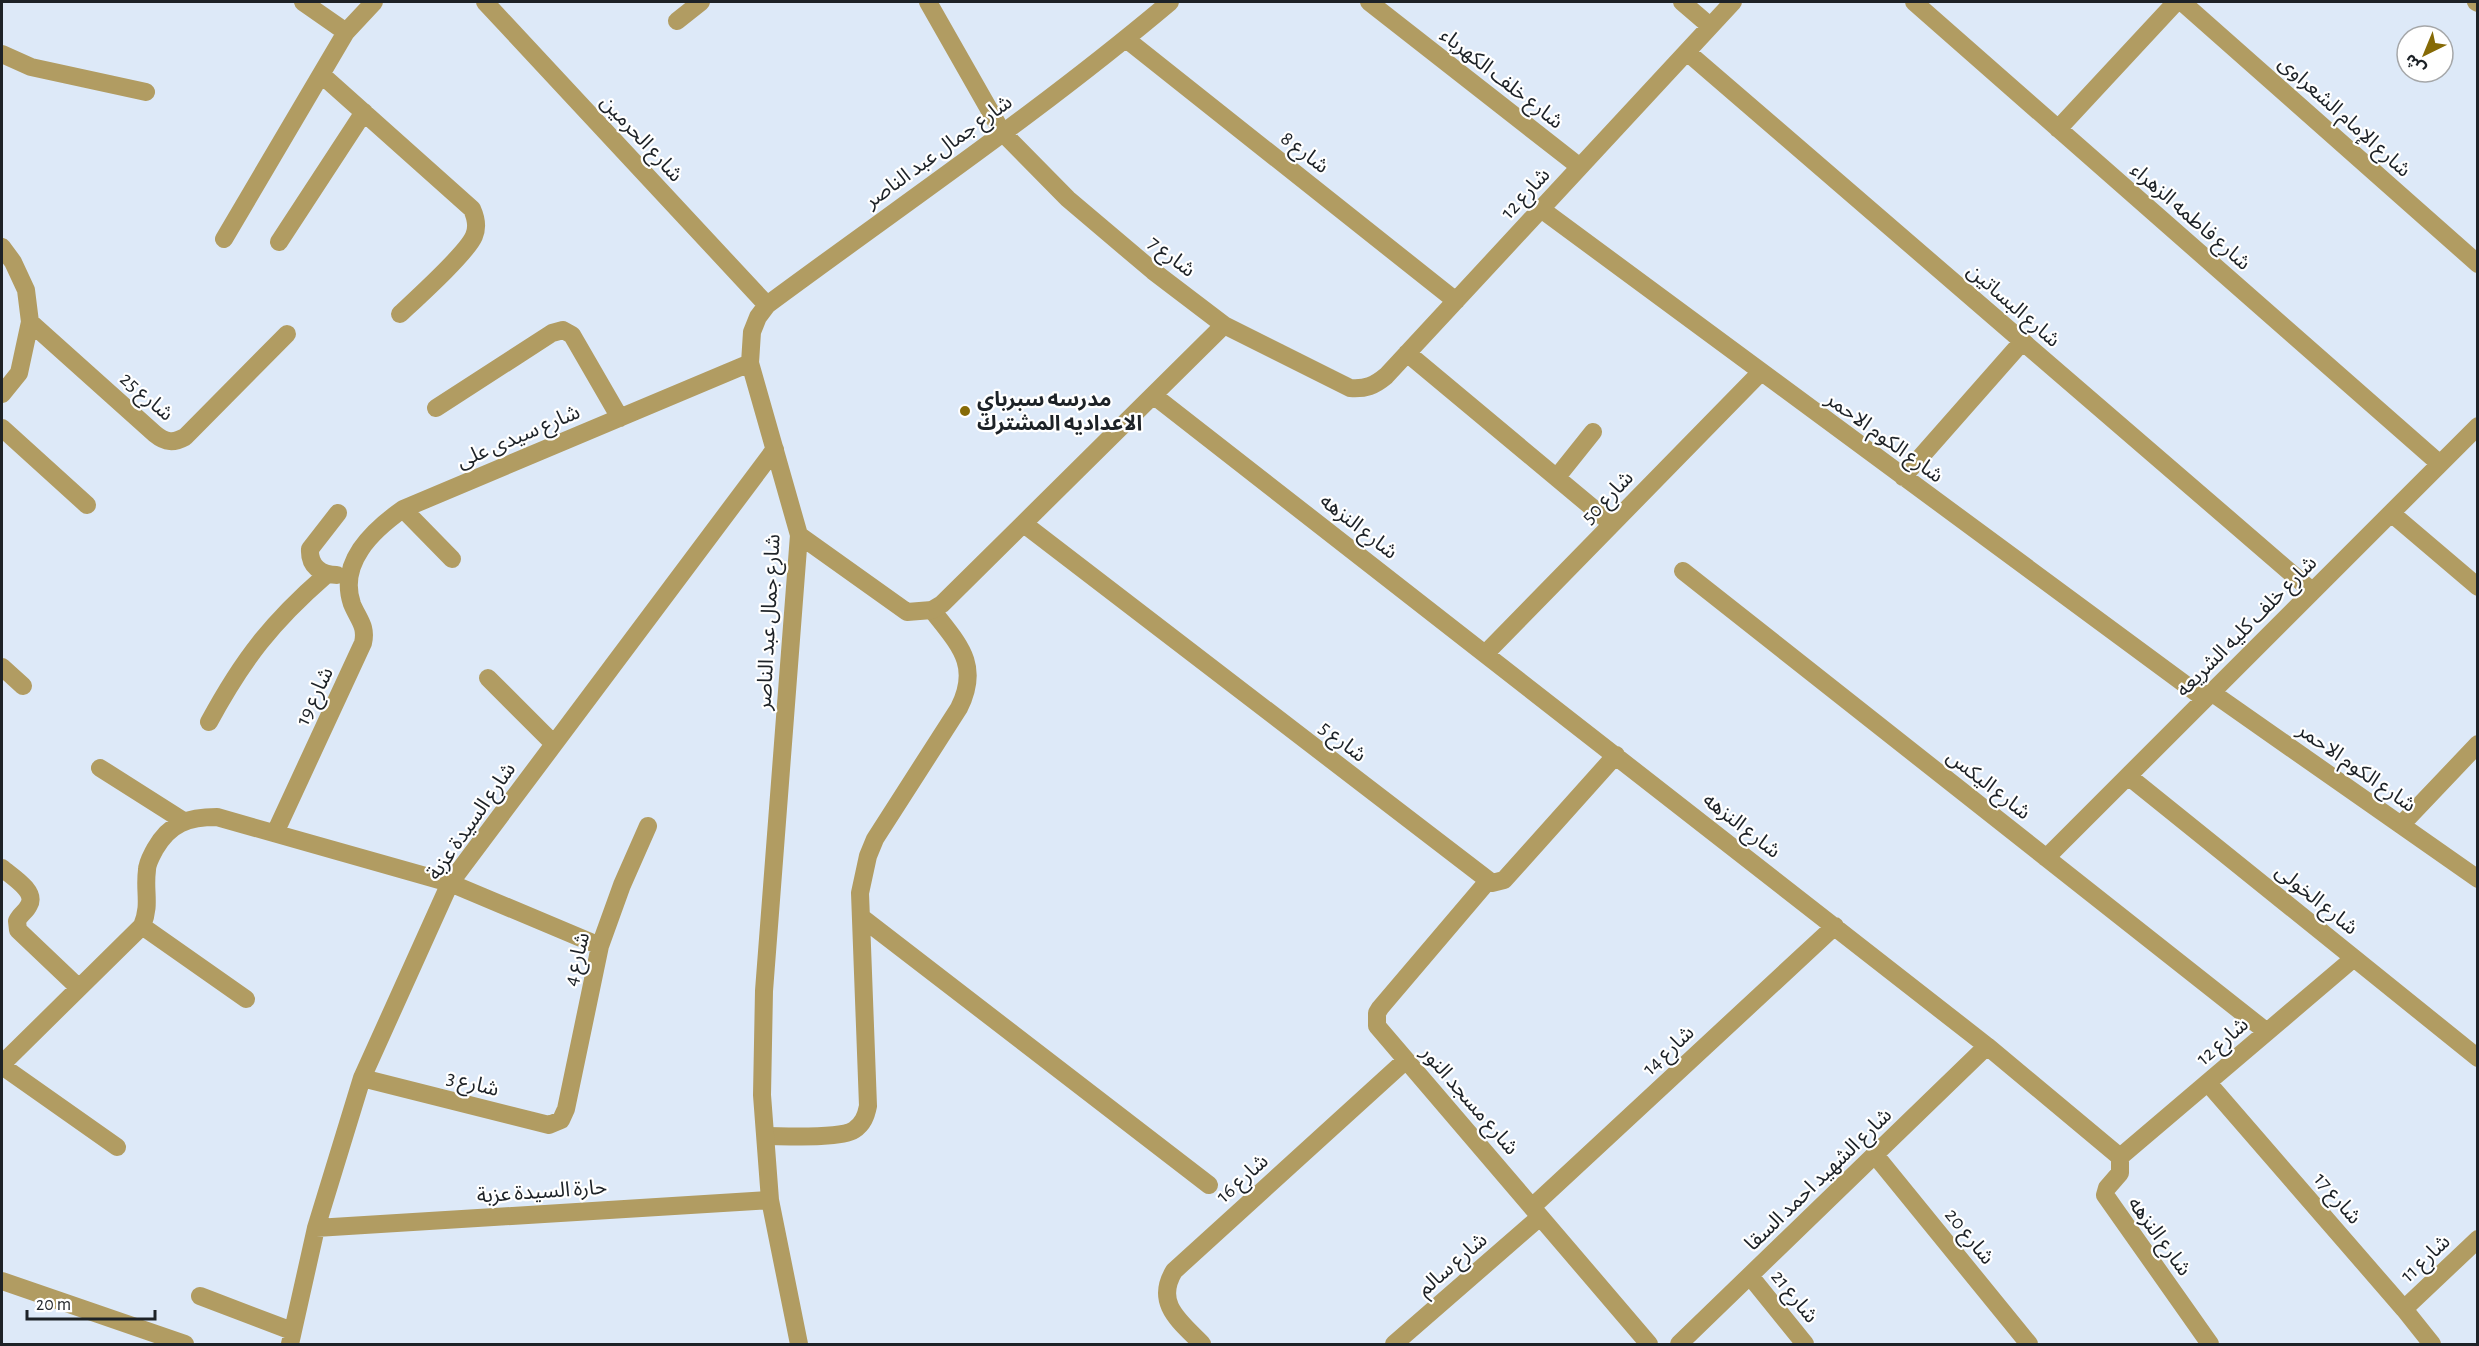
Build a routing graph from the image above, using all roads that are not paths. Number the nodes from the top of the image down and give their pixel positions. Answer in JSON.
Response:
{"nodes":[{"id":1,"x":303,"y":2,"type":"edge"},
{"id":2,"x":374,"y":2,"type":"edge"},
{"id":3,"x":485,"y":2,"type":"edge"},
{"id":4,"x":701,"y":2,"type":"edge"},
{"id":5,"x":928,"y":2,"type":"edge"},
{"id":6,"x":1368,"y":2,"type":"edge"},
{"id":7,"x":1682,"y":2,"type":"edge"},
{"id":8,"x":1733,"y":2,"type":"edge"},
{"id":9,"x":1914,"y":2,"type":"edge"},
{"id":10,"x":2175,"y":2,"type":"edge"},
{"id":11,"x":2182,"y":2,"type":"edge"},
{"id":12,"x":1159,"y":5,"type":"edge"},
{"id":13,"x":677,"y":21,"type":"dead end"},
{"id":14,"x":1710,"y":26,"type":"junction"},
{"id":15,"x":346,"y":32,"type":"junction"},
{"id":16,"x":1126,"y":39,"type":"junction"},
{"id":17,"x":1687,"y":52,"type":"junction"},
{"id":18,"x":2,"y":54,"type":"edge"},
{"id":19,"x":322,"y":76,"type":"junction"},
{"id":20,"x":146,"y":92,"type":"dead end"},
{"id":21,"x":364,"y":112,"type":"junction"},
{"id":22,"x":2058,"y":129,"type":"junction"},
{"id":23,"x":1002,"y":132,"type":"junction"},
{"id":24,"x":1580,"y":167,"type":"junction"},
{"id":25,"x":1540,"y":209,"type":"junction"},
{"id":26,"x":224,"y":239,"type":"dead end"},
{"id":27,"x":279,"y":242,"type":"dead end"},
{"id":28,"x":2,"y":247,"type":"edge"},
{"id":29,"x":2478,"y":264,"type":"edge"},
{"id":30,"x":1456,"y":301,"type":"junction"},
{"id":31,"x":767,"y":304,"type":"junction"},
{"id":32,"x":400,"y":314,"type":"dead end"},
{"id":33,"x":30,"y":322,"type":"junction"},
{"id":34,"x":1224,"y":325,"type":"junction"},
{"id":35,"x":287,"y":334,"type":"dead end"},
{"id":36,"x":2022,"y":342,"type":"junction"},
{"id":37,"x":1407,"y":353,"type":"junction"},
{"id":38,"x":750,"y":363,"type":"junction"},
{"id":39,"x":1760,"y":373,"type":"junction"},
{"id":40,"x":1338,"y":382,"type":"joint"},
{"id":41,"x":2,"y":394,"type":"edge"},
{"id":42,"x":1153,"y":395,"type":"junction"},
{"id":43,"x":436,"y":408,"type":"dead end"},
{"id":44,"x":620,"y":418,"type":"junction"},
{"id":45,"x":2478,"y":426,"type":"edge"},
{"id":46,"x":2,"y":428,"type":"edge"},
{"id":47,"x":1593,"y":432,"type":"dead end"},
{"id":48,"x":775,"y":448,"type":"junction"},
{"id":49,"x":2440,"y":464,"type":"junction"},
{"id":50,"x":1557,"y":477,"type":"junction"},
{"id":51,"x":1903,"y":477,"type":"junction"},
{"id":52,"x":87,"y":505,"type":"dead end"},
{"id":53,"x":403,"y":509,"type":"junction"},
{"id":54,"x":338,"y":513,"type":"dead end"},
{"id":55,"x":2391,"y":513,"type":"junction"},
{"id":56,"x":1024,"y":524,"type":"junction"},
{"id":57,"x":1612,"y":524,"type":"junction"},
{"id":58,"x":799,"y":535,"type":"junction"},
{"id":59,"x":452,"y":559,"type":"dead end"},
{"id":60,"x":1683,"y":571,"type":"dead end"},
{"id":61,"x":348,"y":574,"type":"junction"},
{"id":62,"x":326,"y":575,"type":"junction"},
{"id":63,"x":2478,"y":587,"type":"edge"},
{"id":64,"x":2312,"y":591,"type":"junction"},
{"id":65,"x":932,"y":610,"type":"junction"},
{"id":66,"x":1486,"y":653,"type":"junction"},
{"id":67,"x":2,"y":666,"type":"edge"},
{"id":68,"x":488,"y":678,"type":"dead end"},
{"id":69,"x":23,"y":686,"type":"dead end"},
{"id":70,"x":2208,"y":695,"type":"junction"},
{"id":71,"x":208,"y":722,"type":"dead end"},
{"id":72,"x":554,"y":744,"type":"junction"},
{"id":73,"x":2478,"y":744,"type":"edge"},
{"id":74,"x":1616,"y":755,"type":"junction"},
{"id":75,"x":100,"y":768,"type":"dead end"},
{"id":76,"x":2128,"y":776,"type":"junction"},
{"id":77,"x":182,"y":820,"type":"junction"},
{"id":78,"x":2401,"y":825,"type":"junction"},
{"id":79,"x":648,"y":826,"type":"dead end"},
{"id":80,"x":275,"y":833,"type":"junction"},
{"id":81,"x":2046,"y":858,"type":"junction"},
{"id":82,"x":2,"y":868,"type":"edge"},
{"id":83,"x":2478,"y":879,"type":"edge"},
{"id":84,"x":1488,"y":881,"type":"junction"},
{"id":85,"x":450,"y":883,"type":"junction"},
{"id":86,"x":861,"y":917,"type":"junction"},
{"id":87,"x":142,"y":926,"type":"junction"},
{"id":88,"x":1834,"y":926,"type":"junction"},
{"id":89,"x":600,"y":946,"type":"junction"},
{"id":90,"x":2354,"y":958,"type":"junction"},
{"id":91,"x":79,"y":988,"type":"junction"},
{"id":92,"x":246,"y":999,"type":"dead end"},
{"id":93,"x":2267,"y":1032,"type":"junction"},
{"id":94,"x":1988,"y":1046,"type":"junction"},
{"id":95,"x":2478,"y":1058,"type":"edge"},
{"id":96,"x":1406,"y":1059,"type":"junction"},
{"id":97,"x":2,"y":1065,"type":"edge"},
{"id":98,"x":362,"y":1078,"type":"junction"},
{"id":99,"x":2208,"y":1083,"type":"junction"},
{"id":100,"x":566,"y":1109,"type":"joint"},
{"id":101,"x":766,"y":1136,"type":"junction"},
{"id":102,"x":117,"y":1147,"type":"dead end"},
{"id":103,"x":1875,"y":1155,"type":"junction"},
{"id":104,"x":2120,"y":1157,"type":"junction"},
{"id":105,"x":1209,"y":1185,"type":"dead end"},
{"id":106,"x":771,"y":1200,"type":"junction"},
{"id":107,"x":1536,"y":1212,"type":"junction"},
{"id":108,"x":316,"y":1228,"type":"junction"},
{"id":109,"x":2478,"y":1239,"type":"edge"},
{"id":110,"x":1750,"y":1276,"type":"junction"},
{"id":111,"x":2,"y":1281,"type":"edge"},
{"id":112,"x":200,"y":1296,"type":"dead end"},
{"id":113,"x":2404,"y":1309,"type":"junction"},
{"id":114,"x":291,"y":1338,"type":"edge"},
{"id":115,"x":185,"y":1344,"type":"edge"},
{"id":116,"x":799,"y":1344,"type":"edge"},
{"id":117,"x":1202,"y":1344,"type":"edge"},
{"id":118,"x":1394,"y":1344,"type":"edge"},
{"id":119,"x":1649,"y":1344,"type":"edge"},
{"id":120,"x":1679,"y":1344,"type":"edge"},
{"id":121,"x":1805,"y":1344,"type":"edge"},
{"id":122,"x":2030,"y":1344,"type":"edge"},
{"id":123,"x":2210,"y":1344,"type":"edge"},
{"id":124,"x":2432,"y":1344,"type":"edge"}],
"edges":[{"from":1,"to":15,"type":"street"},
{"from":2,"to":15,"type":"street"},
{"from":3,"to":31,"type":"street","name":"شارع الحرمين"},
{"from":4,"to":13,"type":"street"},
{"from":5,"to":23,"type":"street","name":"شارع 7"},
{"from":6,"to":24,"type":"street","name":"شارع خلف الكهرباء"},
{"from":7,"to":14,"type":"street"},
{"from":8,"to":14,"type":"street","name":"شارع 12"},
{"from":9,"to":22,"type":"street","name":"شارع فاطمه الزهراء"},
{"from":10,"to":22,"type":"street"},
{"from":11,"to":29,"type":"street","name":"شارع الإمام الشعراوى"},
{"from":12,"to":16,"type":"street","name":"شارع جمال عبد الناصر"},
{"from":14,"to":17,"type":"street","name":"شارع 12"},
{"from":15,"to":19,"type":"street"},
{"from":16,"to":23,"type":"street","name":"شارع جمال عبد الناصر"},
{"from":16,"to":30,"type":"street","name":"شارع 8"},
{"from":17,"to":24,"type":"street","name":"شارع 12"},
{"from":17,"to":36,"type":"street","name":"شارع البساتين"},
{"from":18,"to":20,"type":"street"},
{"from":19,"to":21,"type":"street"},
{"from":19,"to":26,"type":"street"},
{"from":21,"to":27,"type":"street"},
{"from":21,"to":32,"type":"street"},
{"from":22,"to":49,"type":"street","name":"شارع فاطمه الزهراء"},
{"from":23,"to":31,"type":"street","name":"شارع جمال عبد الناصر"},
{"from":23,"to":34,"type":"street","name":"شارع 7"},
{"from":24,"to":25,"type":"street","name":"شارع 12"},
{"from":25,"to":30,"type":"street","name":"شارع 12"},
{"from":25,"to":39,"type":"street","name":"شارع الكوم الاحمر"},
{"from":28,"to":33,"type":"street"},
{"from":30,"to":37,"type":"street","name":"شارع 12"},
{"from":31,"to":38,"type":"street","name":"شارع جمال عبد الناصر"},
{"from":33,"to":35,"type":"street","name":"شارع 25"},
{"from":33,"to":41,"type":"street"},
{"from":34,"to":40,"type":"street","name":"شارع 7"},
{"from":34,"to":42,"type":"street"},
{"from":36,"to":51,"type":"street"},
{"from":36,"to":64,"type":"street","name":"شارع البساتين"},
{"from":37,"to":40,"type":"street","name":"شارع 12"},
{"from":37,"to":50,"type":"street"},
{"from":38,"to":44,"type":"street","name":"شارع سيدى على"},
{"from":38,"to":48,"type":"street","name":"شارع جمال عبد الناصر"},
{"from":39,"to":51,"type":"street","name":"شارع الكوم الاحمر"},
{"from":39,"to":57,"type":"street","name":"شارع 50"},
{"from":42,"to":56,"type":"street"},
{"from":42,"to":66,"type":"street","name":"شارع النزهه"},
{"from":43,"to":44,"type":"street"},
{"from":44,"to":53,"type":"street","name":"شارع سيدى على"},
{"from":45,"to":49,"type":"street","name":"شارع خلف كليه الشريعه"},
{"from":46,"to":52,"type":"street"},
{"from":47,"to":50,"type":"street"},
{"from":48,"to":58,"type":"street","name":"شارع جمال عبد الناصر"},
{"from":48,"to":72,"type":"street","name":"شارع السيدة عزبة"},
{"from":49,"to":55,"type":"street","name":"شارع خلف كليه الشريعه"},
{"from":50,"to":57,"type":"street"},
{"from":51,"to":70,"type":"street","name":"شارع الكوم الاحمر"},
{"from":53,"to":59,"type":"street"},
{"from":53,"to":61,"type":"street","name":"شارع سيدى على"},
{"from":54,"to":62,"type":"street"},
{"from":55,"to":63,"type":"street"},
{"from":55,"to":64,"type":"street","name":"شارع خلف كليه الشريعه"},
{"from":56,"to":65,"type":"street"},
{"from":56,"to":84,"type":"street","name":"شارع 5"},
{"from":57,"to":66,"type":"street","name":"شارع 50"},
{"from":58,"to":65,"type":"street"},
{"from":58,"to":101,"type":"street","name":"شارع جمال عبد الناصر"},
{"from":60,"to":81,"type":"street","name":"شارع اليكس"},
{"from":61,"to":62,"type":"street"},
{"from":61,"to":80,"type":"street","name":"شارع 19"},
{"from":62,"to":71,"type":"street"},
{"from":64,"to":70,"type":"street","name":"شارع خلف كليه الشريعه"},
{"from":65,"to":86,"type":"street"},
{"from":66,"to":74,"type":"street","name":"شارع النزهه"},
{"from":67,"to":69,"type":"street"},
{"from":68,"to":72,"type":"street"},
{"from":70,"to":76,"type":"street","name":"شارع خلف كليه الشريعه"},
{"from":70,"to":78,"type":"street","name":"شارع الكوم الاحمر"},
{"from":72,"to":85,"type":"street","name":"شارع السيدة عزبة"},
{"from":73,"to":78,"type":"street"},
{"from":74,"to":84,"type":"street"},
{"from":74,"to":88,"type":"street","name":"شارع النزهه"},
{"from":75,"to":77,"type":"street"},
{"from":76,"to":81,"type":"street","name":"شارع خلف كليه الشريعه"},
{"from":76,"to":90,"type":"street","name":"شارع الخولى"},
{"from":77,"to":80,"type":"street"},
{"from":77,"to":87,"type":"street"},
{"from":78,"to":83,"type":"street","name":"شارع الكوم الاحمر"},
{"from":79,"to":89,"type":"street","name":"شارع 4"},
{"from":80,"to":85,"type":"street"},
{"from":81,"to":93,"type":"street","name":"شارع اليكس"},
{"from":82,"to":91,"type":"street"},
{"from":84,"to":96,"type":"street","name":"شارع مسجد النور"},
{"from":85,"to":89,"type":"street"},
{"from":85,"to":98,"type":"street","name":"شارع السيدة عزبة"},
{"from":86,"to":101,"type":"street"},
{"from":86,"to":105,"type":"street"},
{"from":87,"to":91,"type":"street"},
{"from":87,"to":92,"type":"street"},
{"from":88,"to":94,"type":"street","name":"شارع النزهه"},
{"from":88,"to":107,"type":"street","name":"شارع 14"},
{"from":89,"to":100,"type":"street","name":"شارع 4"},
{"from":90,"to":93,"type":"street","name":"شارع 12"},
{"from":90,"to":95,"type":"street","name":"شارع الخولى"},
{"from":91,"to":97,"type":"street"},
{"from":93,"to":99,"type":"street","name":"شارع 12"},
{"from":94,"to":103,"type":"street","name":"شارع الشهيد احمد السقا"},
{"from":94,"to":104,"type":"street","name":"شارع النزهه"},
{"from":96,"to":107,"type":"street","name":"شارع مسجد النور"},
{"from":96,"to":117,"type":"street","name":"شارع 16"},
{"from":97,"to":102,"type":"street"},
{"from":98,"to":100,"type":"street","name":"شارع 3"},
{"from":98,"to":108,"type":"street","name":"شارع السيدة عزبة"},
{"from":99,"to":104,"type":"street","name":"شارع 12"},
{"from":99,"to":113,"type":"street","name":"شارع 17"},
{"from":101,"to":106,"type":"street","name":"شارع جمال عبد الناصر"},
{"from":103,"to":110,"type":"street","name":"شارع الشهيد احمد السقا"},
{"from":103,"to":122,"type":"street","name":"شارع 20"},
{"from":104,"to":123,"type":"street","name":"شارع النزهه"},
{"from":106,"to":108,"type":"street","name":"حارة السيدة عزبة"},
{"from":106,"to":116,"type":"street","name":"شارع جمال عبد الناصر"},
{"from":107,"to":118,"type":"street","name":"شارع سالم"},
{"from":107,"to":119,"type":"street","name":"شارع مسجد النور"},
{"from":108,"to":114,"type":"street","name":"شارع السيدة عزبة"},
{"from":109,"to":113,"type":"street","name":"شارع 11"},
{"from":110,"to":120,"type":"street","name":"شارع الشهيد احمد السقا"},
{"from":110,"to":121,"type":"street","name":"شارع 21"},
{"from":111,"to":115,"type":"street"},
{"from":112,"to":114,"type":"street"},
{"from":113,"to":124,"type":"street","name":"شارع 17"}]}
